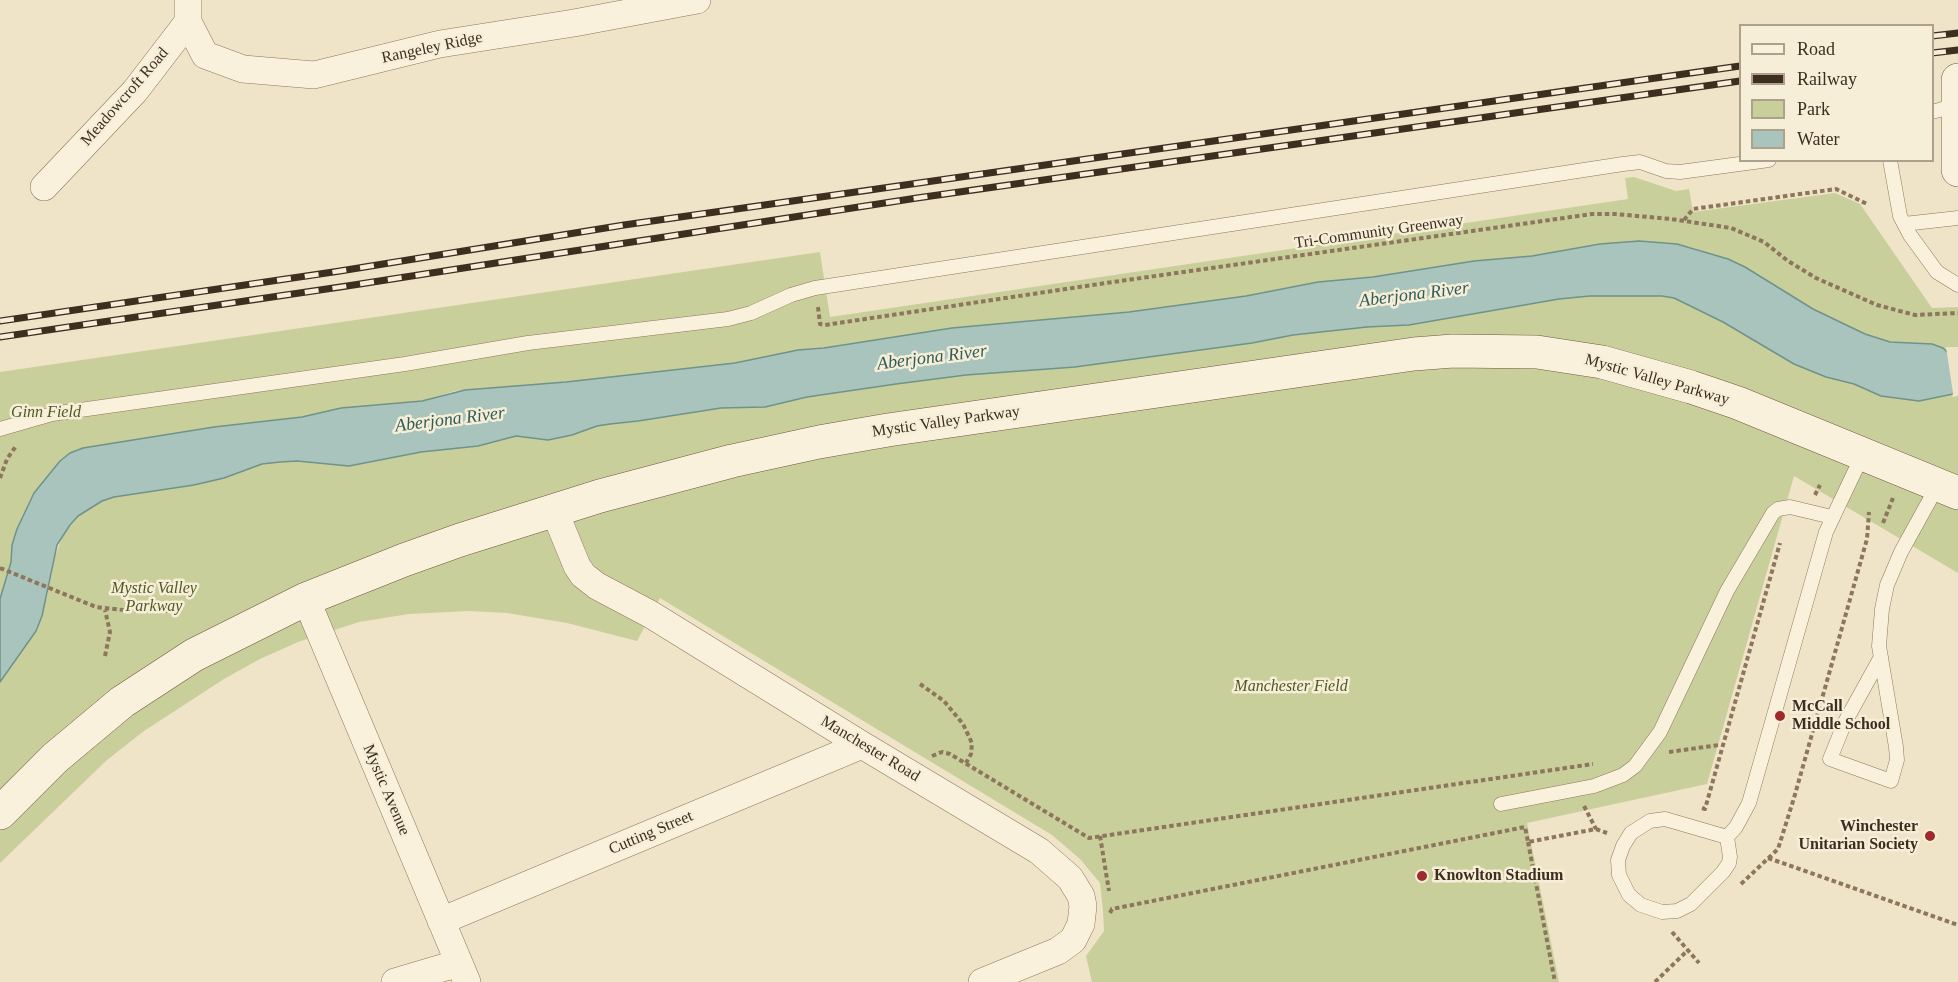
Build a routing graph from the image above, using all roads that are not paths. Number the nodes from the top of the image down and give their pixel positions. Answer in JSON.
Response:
{"nodes":[{"id":1,"x":697,"y":0,"type":"edge"},
{"id":2,"x":188,"y":11,"type":"edge"},
{"id":3,"x":1949,"y":99,"type":"edge"},
{"id":4,"x":1754,"y":162,"type":"edge"},
{"id":5,"x":1890,"y":162,"type":"edge"},
{"id":6,"x":1958,"y":171,"type":"edge"},
{"id":7,"x":44,"y":187,"type":"dead end"},
{"id":8,"x":1958,"y":218,"type":"edge"},
{"id":9,"x":1904,"y":225,"type":"junction"},
{"id":10,"x":1958,"y":285,"type":"edge"},
{"id":11,"x":0,"y":429,"type":"edge"},
{"id":12,"x":1863,"y":454,"type":"junction"},
{"id":13,"x":1948,"y":489,"type":"edge"},
{"id":14,"x":554,"y":510,"type":"junction"},
{"id":15,"x":1832,"y":517,"type":"junction"},
{"id":16,"x":306,"y":599,"type":"junction"},
{"id":17,"x":1881,"y":657,"type":"junction"},
{"id":18,"x":862,"y":745,"type":"junction"},
{"id":19,"x":1501,"y":804,"type":"dead end"},
{"id":20,"x":0,"y":813,"type":"edge"},
{"id":21,"x":1726,"y":837,"type":"junction"},
{"id":22,"x":441,"y":921,"type":"junction"},
{"id":23,"x":463,"y":973,"type":"edge"},
{"id":24,"x":395,"y":982,"type":"edge"},
{"id":25,"x":982,"y":982,"type":"edge"}],
"edges":[{"from":1,"to":2,"type":"street","name":"Rangeley Ridge"},
{"from":2,"to":7,"type":"street","name":"Meadowcroft Road"},
{"from":3,"to":6,"type":"main road"},
{"from":4,"to":11,"type":"lane"},
{"from":5,"to":9,"type":"lane"},
{"from":8,"to":9,"type":"lane"},
{"from":9,"to":10,"type":"lane"},
{"from":12,"to":13,"type":"main road","name":"Mystic Valley Parkway"},
{"from":12,"to":14,"type":"main road","name":"Mystic Valley Parkway"},
{"from":12,"to":15,"type":"lane"},
{"from":13,"to":17,"type":"lane"},
{"from":14,"to":16,"type":"main road","name":"Mystic Valley Parkway"},
{"from":14,"to":18,"type":"street","name":"Manchester Road"},
{"from":15,"to":19,"type":"lane"},
{"from":15,"to":21,"type":"lane"},
{"from":16,"to":20,"type":"main road","name":"Mystic Valley Parkway"},
{"from":16,"to":22,"type":"street","name":"Mystic Avenue"},
{"from":17,"to":17,"type":"lane"},
{"from":18,"to":22,"type":"street","name":"Cutting Street"},
{"from":18,"to":25,"type":"street","name":"Manchester Road"},
{"from":21,"to":21,"type":"lane"},
{"from":22,"to":23,"type":"street","name":"Mystic Avenue"},
{"from":23,"to":24,"type":"street"}]}
